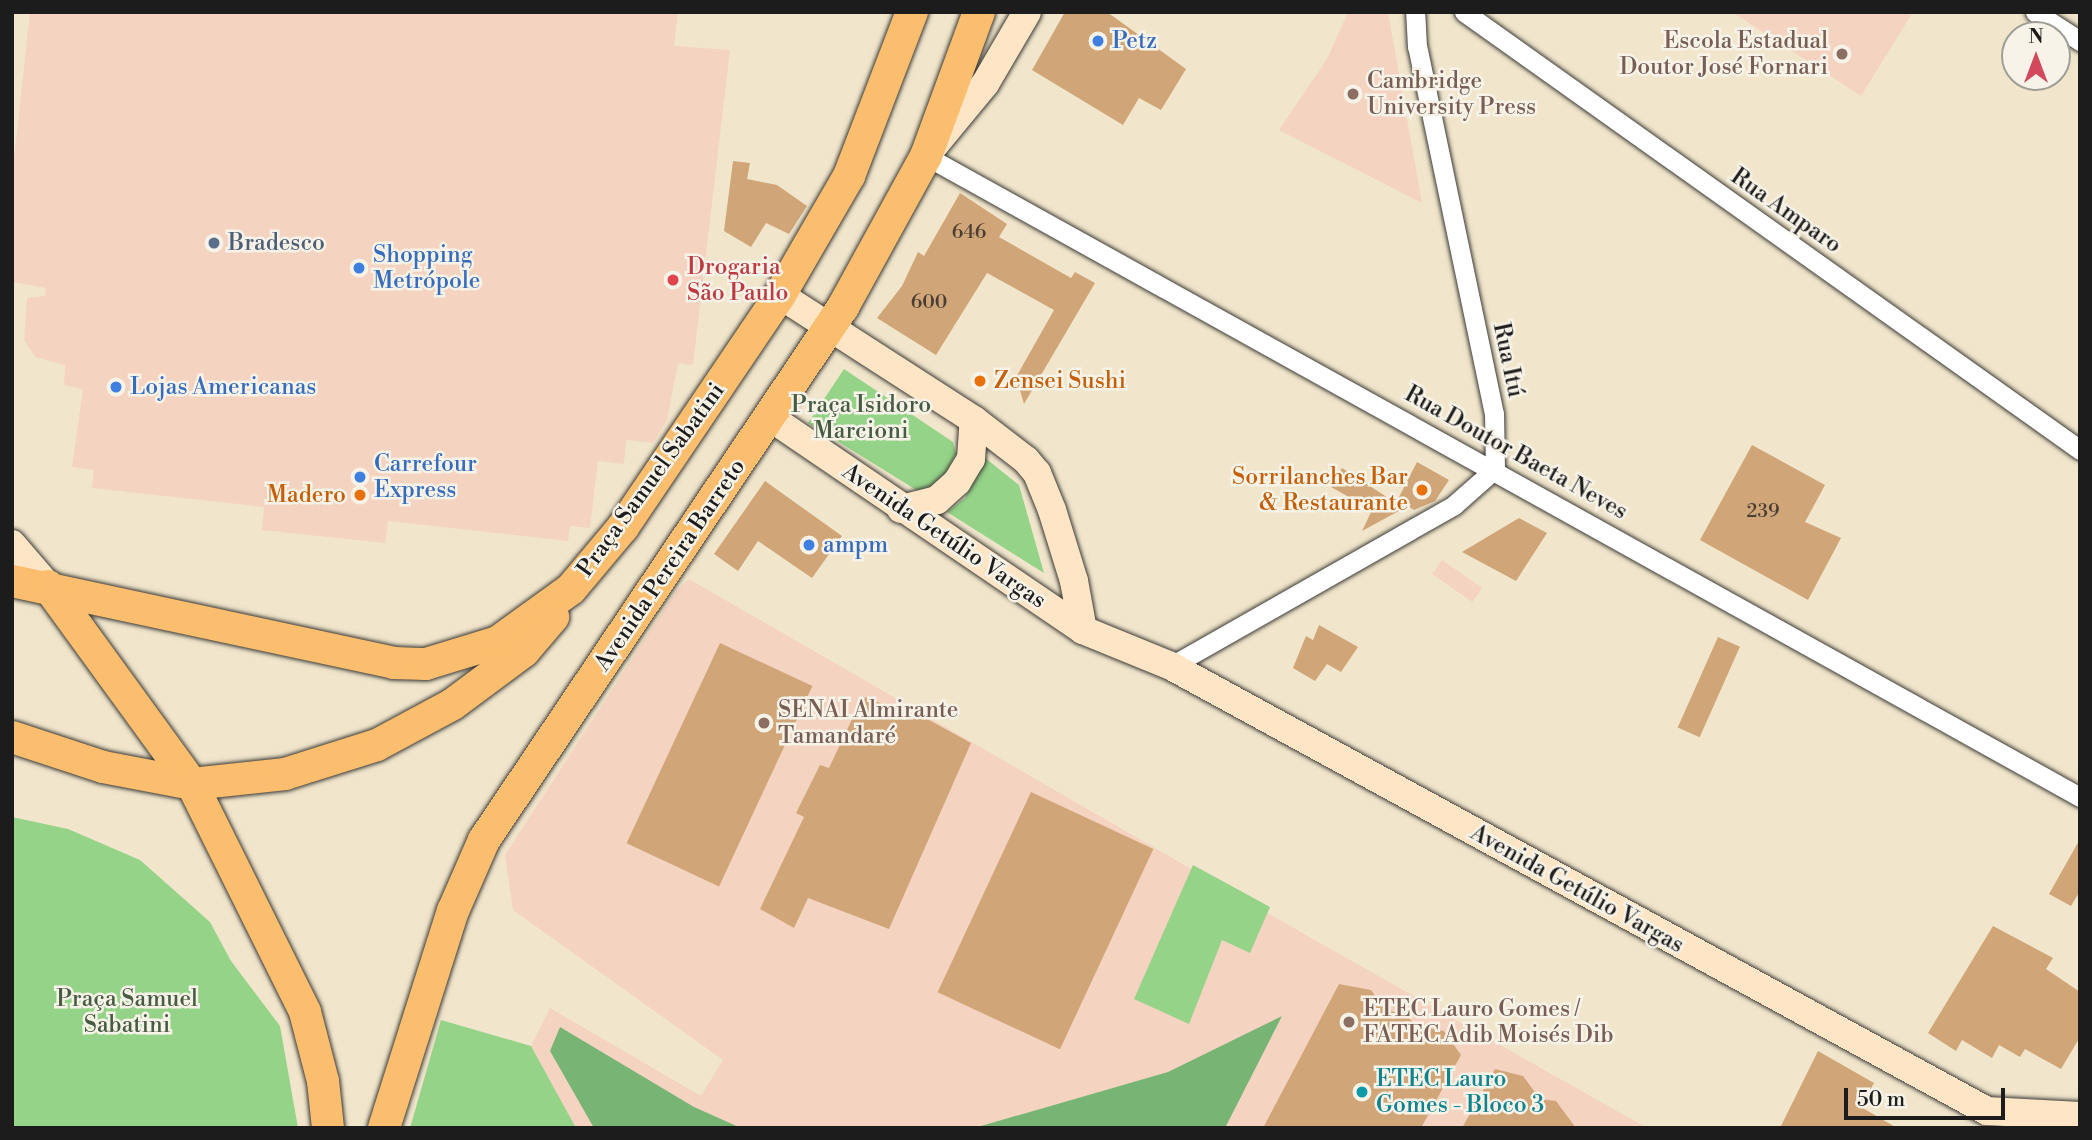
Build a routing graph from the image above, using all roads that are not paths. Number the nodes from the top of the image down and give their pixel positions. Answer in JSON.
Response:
{"nodes":[{"id":1,"x":912,"y":12,"type":"edge"},
{"id":2,"x":979,"y":12,"type":"edge"},
{"id":3,"x":1027,"y":12,"type":"edge"},
{"id":4,"x":1415,"y":12,"type":"edge"},
{"id":5,"x":1464,"y":12,"type":"edge"},
{"id":6,"x":2035,"y":12,"type":"edge"},
{"id":7,"x":2080,"y":41,"type":"edge"},
{"id":8,"x":926,"y":156,"type":"junction"},
{"id":9,"x":780,"y":295,"type":"junction"},
{"id":10,"x":831,"y":326,"type":"junction"},
{"id":11,"x":771,"y":418,"type":"junction"},
{"id":12,"x":974,"y":420,"type":"junction"},
{"id":13,"x":2080,"y":450,"type":"edge"},
{"id":14,"x":1495,"y":468,"type":"junction"},
{"id":15,"x":901,"y":509,"type":"junction"},
{"id":16,"x":12,"y":544,"type":"edge"},
{"id":17,"x":12,"y":575,"type":"edge"},
{"id":18,"x":12,"y":581,"type":"edge"},
{"id":19,"x":48,"y":586,"type":"junction"},
{"id":20,"x":571,"y":589,"type":"junction"},
{"id":21,"x":1083,"y":630,"type":"junction"},
{"id":22,"x":1171,"y":666,"type":"junction"},
{"id":23,"x":12,"y":737,"type":"edge"},
{"id":24,"x":192,"y":784,"type":"junction"},
{"id":25,"x":2080,"y":797,"type":"edge"},
{"id":26,"x":1987,"y":1111,"type":"junction"},
{"id":27,"x":2080,"y":1115,"type":"edge"},
{"id":28,"x":328,"y":1128,"type":"edge"},
{"id":29,"x":384,"y":1128,"type":"edge"},
{"id":30,"x":2015,"y":1128,"type":"edge"}],
"edges":[{"from":1,"to":9,"type":"main road"},
{"from":2,"to":8,"type":"main road","name":"Avenida Pereira Barreto"},
{"from":3,"to":8,"type":"street"},
{"from":4,"to":14,"type":"street","name":"Rua Itú"},
{"from":5,"to":13,"type":"street","name":"Rua Amparo"},
{"from":6,"to":7,"type":"street"},
{"from":8,"to":10,"type":"main road","name":"Avenida Pereira Barreto"},
{"from":8,"to":14,"type":"street","name":"Rua Doutor Baeta Neves"},
{"from":9,"to":10,"type":"street","name":"Avenida Getúlio Vargas"},
{"from":9,"to":20,"type":"main road","name":"Praça Samuel Sabatini"},
{"from":10,"to":11,"type":"main road","name":"Avenida Pereira Barreto"},
{"from":10,"to":12,"type":"street","name":"Avenida Getúlio Vargas"},
{"from":11,"to":15,"type":"street","name":"Avenida Getúlio Vargas"},
{"from":11,"to":29,"type":"main road","name":"Avenida Pereira Barreto"},
{"from":12,"to":15,"type":"street"},
{"from":12,"to":21,"type":"street","name":"Avenida Getúlio Vargas"},
{"from":14,"to":22,"type":"street"},
{"from":14,"to":25,"type":"street","name":"Rua Doutor Baeta Neves"},
{"from":15,"to":21,"type":"street","name":"Avenida Getúlio Vargas"},
{"from":16,"to":19,"type":"street"},
{"from":17,"to":19,"type":"main road"},
{"from":18,"to":19,"type":"main road","name":"Praça Samuel Sabatini"},
{"from":19,"to":20,"type":"main road","name":"Praça Samuel Sabatini"},
{"from":19,"to":24,"type":"main road"},
{"from":20,"to":24,"type":"main road"},
{"from":21,"to":22,"type":"street","name":"Avenida Getúlio Vargas"},
{"from":22,"to":26,"type":"street","name":"Avenida Getúlio Vargas"},
{"from":23,"to":24,"type":"main road"},
{"from":24,"to":28,"type":"main road"},
{"from":26,"to":27,"type":"street","name":"Avenida Getúlio Vargas"},
{"from":26,"to":30,"type":"street"}]}
